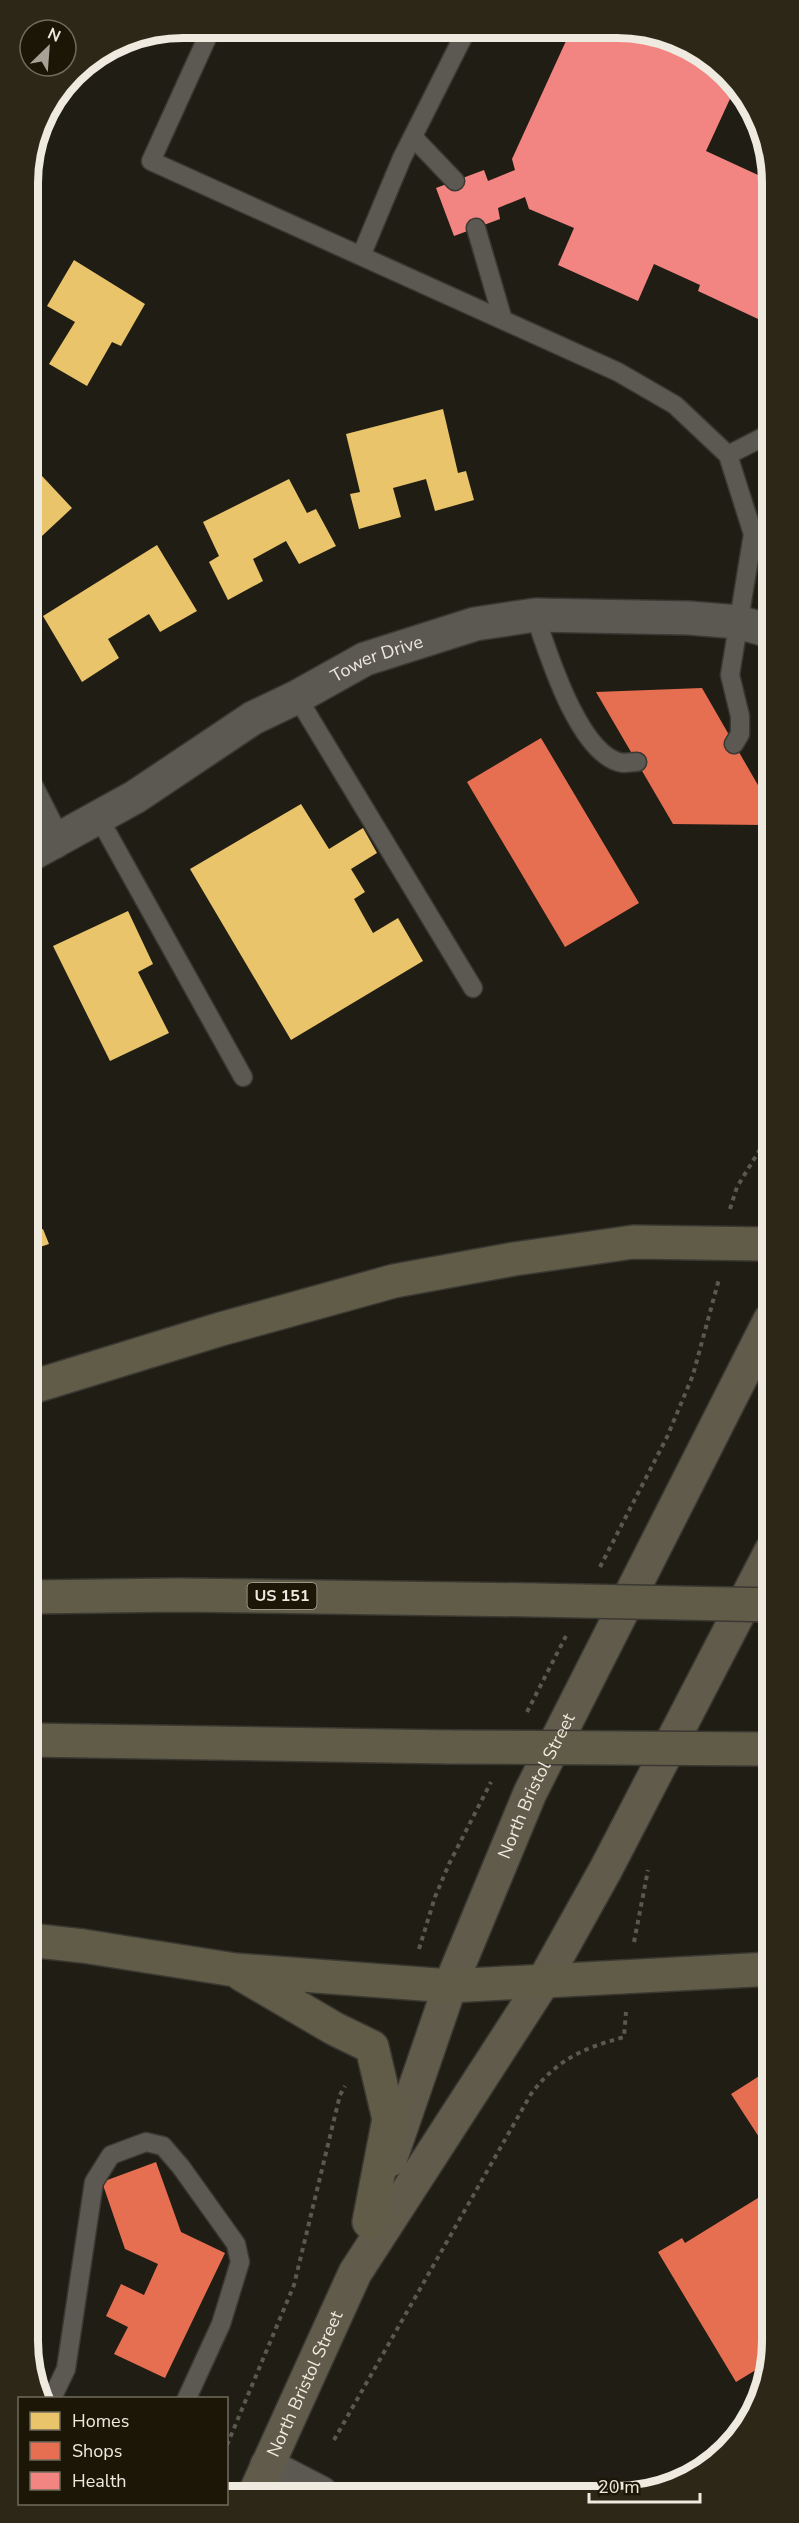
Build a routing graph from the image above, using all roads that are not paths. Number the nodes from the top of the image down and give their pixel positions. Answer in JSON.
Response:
{"nodes":[{"id":1,"x":207,"y":38,"type":"edge"},
{"id":2,"x":462,"y":38,"type":"edge"},
{"id":3,"x":412,"y":137,"type":"junction"},
{"id":4,"x":455,"y":181,"type":"dead end"},
{"id":5,"x":476,"y":228,"type":"dead end"},
{"id":6,"x":361,"y":256,"type":"junction"},
{"id":7,"x":503,"y":320,"type":"junction"},
{"id":8,"x":762,"y":438,"type":"edge"},
{"id":9,"x":728,"y":455,"type":"junction"},
{"id":10,"x":535,"y":615,"type":"junction"},
{"id":11,"x":738,"y":622,"type":"junction"},
{"id":12,"x":762,"y":629,"type":"edge"},
{"id":13,"x":297,"y":697,"type":"junction"},
{"id":14,"x":734,"y":744,"type":"dead end"},
{"id":15,"x":637,"y":762,"type":"dead end"},
{"id":16,"x":99,"y":818,"type":"junction"},
{"id":17,"x":41,"y":849,"type":"edge"},
{"id":18,"x":473,"y":988,"type":"dead end"},
{"id":19,"x":243,"y":1077,"type":"dead end"},
{"id":20,"x":762,"y":1244,"type":"edge"},
{"id":21,"x":761,"y":1337,"type":"edge"},
{"id":22,"x":38,"y":1385,"type":"edge"},
{"id":23,"x":761,"y":1570,"type":"edge"},
{"id":24,"x":38,"y":1597,"type":"edge"},
{"id":25,"x":761,"y":1605,"type":"edge"},
{"id":26,"x":38,"y":1740,"type":"edge"},
{"id":27,"x":761,"y":1749,"type":"edge"},
{"id":28,"x":38,"y":1941,"type":"edge"},
{"id":29,"x":761,"y":1969,"type":"edge"},
{"id":30,"x":235,"y":1970,"type":"junction"},
{"id":31,"x":543,"y":1982,"type":"junction"},
{"id":32,"x":450,"y":1986,"type":"junction"},
{"id":33,"x":369,"y":2222,"type":"junction"},
{"id":34,"x":355,"y":2273,"type":"junction"},
{"id":35,"x":52,"y":2397,"type":"edge"},
{"id":36,"x":187,"y":2397,"type":"edge"},
{"id":37,"x":261,"y":2479,"type":"edge"},
{"id":38,"x":291,"y":2486,"type":"edge"}],
"edges":[{"from":1,"to":6,"type":"lane"},
{"from":2,"to":3,"type":"lane"},
{"from":3,"to":4,"type":"lane"},
{"from":3,"to":6,"type":"lane"},
{"from":5,"to":7,"type":"lane"},
{"from":6,"to":7,"type":"lane"},
{"from":7,"to":9,"type":"lane"},
{"from":8,"to":9,"type":"lane"},
{"from":9,"to":11,"type":"lane"},
{"from":10,"to":11,"type":"street","name":"Tower Drive"},
{"from":10,"to":13,"type":"street","name":"Tower Drive"},
{"from":10,"to":15,"type":"lane"},
{"from":11,"to":12,"type":"street","name":"Tower Drive"},
{"from":11,"to":14,"type":"lane"},
{"from":13,"to":16,"type":"street","name":"Tower Drive"},
{"from":13,"to":18,"type":"lane"},
{"from":16,"to":17,"type":"street","name":"Tower Drive"},
{"from":16,"to":19,"type":"lane"},
{"from":20,"to":22,"type":"highway"},
{"from":21,"to":32,"type":"main road","name":"North Bristol Street"},
{"from":23,"to":31,"type":"main road","name":"North Bristol Street"},
{"from":24,"to":25,"type":"highway","number":"US 151","bridge":true},
{"from":26,"to":27,"type":"highway","bridge":true},
{"from":28,"to":30,"type":"highway"},
{"from":29,"to":31,"type":"highway"},
{"from":30,"to":32,"type":"highway"},
{"from":30,"to":33,"type":"highway"},
{"from":31,"to":32,"type":"highway"},
{"from":31,"to":34,"type":"main road","name":"North Bristol Street"},
{"from":32,"to":33,"type":"main road","name":"North Bristol Street"},
{"from":33,"to":34,"type":"main road","name":"North Bristol Street"},
{"from":34,"to":37,"type":"main road","name":"North Bristol Street"},
{"from":35,"to":36,"type":"lane"},
{"from":37,"to":38,"type":"street"}]}
